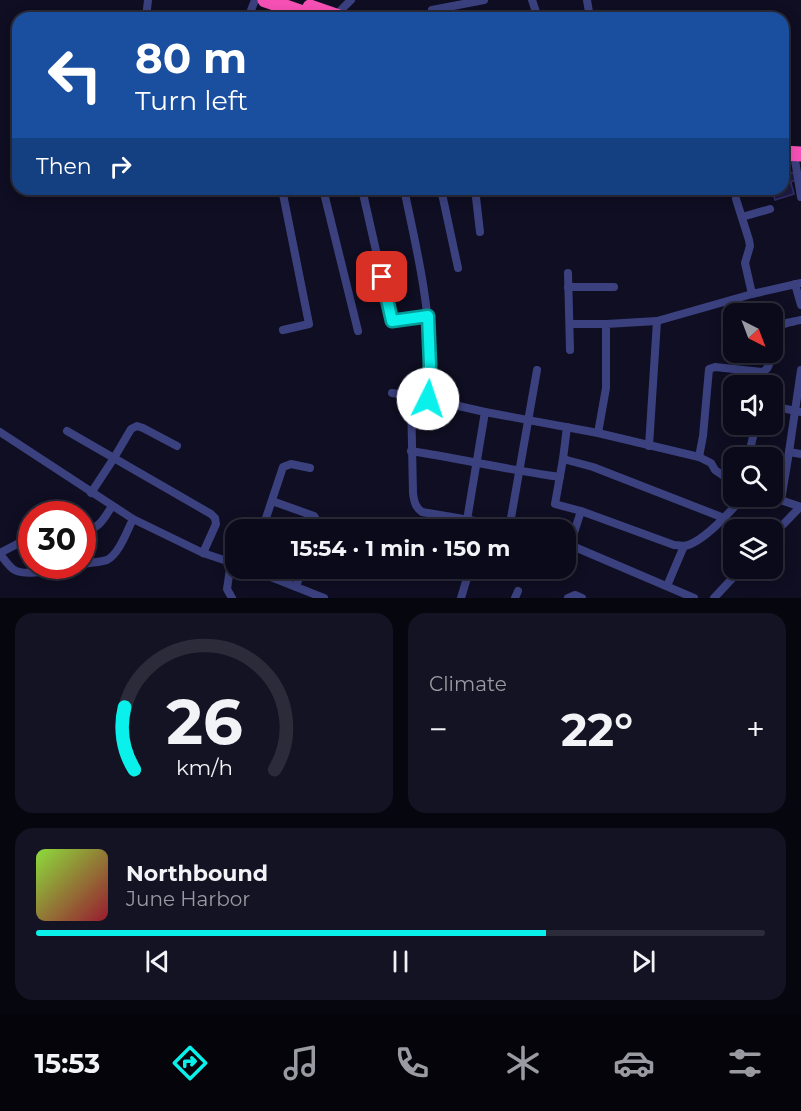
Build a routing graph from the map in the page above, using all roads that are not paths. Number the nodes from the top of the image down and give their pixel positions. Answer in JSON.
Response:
{"nodes":[{"id":1,"x":265,"y":0,"type":"edge"},
{"id":2,"x":291,"y":0,"type":"edge"},
{"id":3,"x":351,"y":0,"type":"edge"},
{"id":4,"x":484,"y":0,"type":"edge"},
{"id":5,"x":316,"y":9,"type":"edge"},
{"id":6,"x":432,"y":10,"type":"dead end"},
{"id":7,"x":342,"y":12,"type":"edge"},
{"id":8,"x":792,"y":150,"type":"edge"},
{"id":9,"x":283,"y":195,"type":"edge"},
{"id":10,"x":324,"y":195,"type":"edge"},
{"id":11,"x":363,"y":195,"type":"edge"},
{"id":12,"x":405,"y":195,"type":"edge"},
{"id":13,"x":442,"y":195,"type":"edge"},
{"id":14,"x":476,"y":195,"type":"edge"},
{"id":15,"x":801,"y":197,"type":"edge"},
{"id":16,"x":736,"y":199,"type":"dead end"},
{"id":17,"x":770,"y":209,"type":"dead end"},
{"id":18,"x":742,"y":217,"type":"junction"},
{"id":19,"x":480,"y":232,"type":"dead end"},
{"id":20,"x":458,"y":268,"type":"dead end"},
{"id":21,"x":568,"y":273,"type":"dead end"},
{"id":22,"x":798,"y":284,"type":"edge"},
{"id":23,"x":568,"y":287,"type":"junction"},
{"id":24,"x":614,"y":287,"type":"dead end"},
{"id":25,"x":752,"y":294,"type":"junction"},
{"id":26,"x":801,"y":305,"type":"edge"},
{"id":27,"x":428,"y":316,"type":"junction"},
{"id":28,"x":801,"y":320,"type":"edge"},
{"id":29,"x":657,"y":321,"type":"junction"},
{"id":30,"x":570,"y":324,"type":"junction"},
{"id":31,"x":606,"y":324,"type":"junction"},
{"id":32,"x":783,"y":324,"type":"edge"},
{"id":33,"x":283,"y":330,"type":"dead end"},
{"id":34,"x":358,"y":331,"type":"dead end"},
{"id":35,"x":570,"y":350,"type":"dead end"},
{"id":36,"x":770,"y":363,"type":"edge"},
{"id":37,"x":537,"y":370,"type":"dead end"},
{"id":38,"x":801,"y":370,"type":"edge"},
{"id":39,"x":392,"y":393,"type":"dead end"},
{"id":40,"x":411,"y":397,"type":"junction"},
{"id":41,"x":428,"y":399,"type":"junction"},
{"id":42,"x":783,"y":409,"type":"edge"},
{"id":43,"x":485,"y":412,"type":"junction"},
{"id":44,"x":798,"y":412,"type":"edge"},
{"id":45,"x":529,"y":420,"type":"junction"},
{"id":46,"x":567,"y":428,"type":"junction"},
{"id":47,"x":67,"y":431,"type":"dead end"},
{"id":48,"x":0,"y":432,"type":"edge"},
{"id":49,"x":598,"y":433,"type":"junction"},
{"id":50,"x":177,"y":446,"type":"dead end"},
{"id":51,"x":649,"y":446,"type":"junction"},
{"id":52,"x":411,"y":451,"type":"junction"},
{"id":53,"x":789,"y":452,"type":"junction"},
{"id":54,"x":801,"y":454,"type":"edge"},
{"id":55,"x":699,"y":457,"type":"junction"},
{"id":56,"x":114,"y":458,"type":"junction"},
{"id":57,"x":563,"y":459,"type":"junction"},
{"id":58,"x":477,"y":462,"type":"junction"},
{"id":59,"x":310,"y":468,"type":"dead end"},
{"id":60,"x":519,"y":472,"type":"junction"},
{"id":61,"x":723,"y":475,"type":"edge"},
{"id":62,"x":560,"y":477,"type":"junction"},
{"id":63,"x":783,"y":488,"type":"edge"},
{"id":64,"x":92,"y":493,"type":"junction"},
{"id":65,"x":272,"y":501,"type":"junction"},
{"id":66,"x":783,"y":501,"type":"edge"},
{"id":67,"x":112,"y":506,"type":"junction"},
{"id":68,"x":734,"y":507,"type":"edge"},
{"id":69,"x":800,"y":507,"type":"edge"},
{"id":70,"x":581,"y":511,"type":"junction"},
{"id":71,"x":724,"y":518,"type":"junction"},
{"id":72,"x":133,"y":519,"type":"junction"},
{"id":73,"x":266,"y":519,"type":"edge"},
{"id":74,"x":316,"y":519,"type":"edge"},
{"id":75,"x":461,"y":519,"type":"edge"},
{"id":76,"x":467,"y":519,"type":"edge"},
{"id":77,"x":511,"y":519,"type":"edge"},
{"id":78,"x":783,"y":525,"type":"edge"},
{"id":79,"x":96,"y":527,"type":"edge"},
{"id":80,"x":18,"y":544,"type":"edge"},
{"id":81,"x":684,"y":546,"type":"junction"},
{"id":82,"x":203,"y":553,"type":"junction"},
{"id":83,"x":0,"y":554,"type":"edge"},
{"id":84,"x":225,"y":560,"type":"edge"},
{"id":85,"x":96,"y":562,"type":"edge"},
{"id":86,"x":18,"y":572,"type":"edge"},
{"id":87,"x":229,"y":579,"type":"edge"},
{"id":88,"x":276,"y":579,"type":"edge"},
{"id":89,"x":299,"y":579,"type":"edge"},
{"id":90,"x":467,"y":579,"type":"edge"},
{"id":91,"x":732,"y":579,"type":"edge"},
{"id":92,"x":667,"y":586,"type":"junction"},
{"id":93,"x":296,"y":587,"type":"junction"},
{"id":94,"x":232,"y":598,"type":"edge"},
{"id":95,"x":324,"y":598,"type":"edge"},
{"id":96,"x":461,"y":598,"type":"edge"},
{"id":97,"x":568,"y":598,"type":"edge"},
{"id":98,"x":582,"y":598,"type":"edge"},
{"id":99,"x":694,"y":598,"type":"edge"},
{"id":100,"x":714,"y":598,"type":"edge"}],
"edges":[{"from":1,"to":5,"type":"highway"},
{"from":2,"to":5,"type":"highway"},
{"from":3,"to":7,"type":"street"},
{"from":4,"to":6,"type":"street"},
{"from":8,"to":15,"type":"street"},
{"from":9,"to":33,"type":"street"},
{"from":10,"to":34,"type":"street"},
{"from":11,"to":27,"type":"street"},
{"from":12,"to":27,"type":"street"},
{"from":13,"to":20,"type":"street"},
{"from":14,"to":19,"type":"street"},
{"from":16,"to":18,"type":"street"},
{"from":17,"to":18,"type":"street"},
{"from":18,"to":25,"type":"street"},
{"from":21,"to":23,"type":"street"},
{"from":22,"to":25,"type":"street"},
{"from":22,"to":26,"type":"street"},
{"from":23,"to":24,"type":"street"},
{"from":23,"to":30,"type":"street"},
{"from":25,"to":29,"type":"street"},
{"from":27,"to":41,"type":"street"},
{"from":28,"to":32,"type":"street"},
{"from":29,"to":31,"type":"street"},
{"from":29,"to":51,"type":"street"},
{"from":30,"to":31,"type":"street"},
{"from":30,"to":35,"type":"street"},
{"from":31,"to":49,"type":"street"},
{"from":36,"to":55,"type":"street"},
{"from":37,"to":45,"type":"street"},
{"from":38,"to":44,"type":"street"},
{"from":39,"to":40,"type":"street"},
{"from":40,"to":41,"type":"street"},
{"from":40,"to":52,"type":"street"},
{"from":41,"to":43,"type":"street"},
{"from":42,"to":44,"type":"street"},
{"from":43,"to":45,"type":"street"},
{"from":43,"to":58,"type":"street"},
{"from":44,"to":53,"type":"street"},
{"from":45,"to":46,"type":"street"},
{"from":45,"to":60,"type":"street"},
{"from":46,"to":49,"type":"street"},
{"from":46,"to":57,"type":"street"},
{"from":47,"to":56,"type":"street"},
{"from":48,"to":64,"type":"street"},
{"from":49,"to":51,"type":"street"},
{"from":50,"to":56,"type":"street"},
{"from":51,"to":55,"type":"street"},
{"from":52,"to":58,"type":"street"},
{"from":52,"to":75,"type":"street"},
{"from":53,"to":54,"type":"street"},
{"from":53,"to":63,"type":"street"},
{"from":55,"to":61,"type":"street"},
{"from":56,"to":64,"type":"street"},
{"from":56,"to":82,"type":"street"},
{"from":57,"to":62,"type":"street"},
{"from":57,"to":71,"type":"street"},
{"from":58,"to":60,"type":"street"},
{"from":58,"to":76,"type":"street"},
{"from":59,"to":65,"type":"street"},
{"from":60,"to":62,"type":"street"},
{"from":60,"to":77,"type":"street"},
{"from":62,"to":70,"type":"street"},
{"from":64,"to":67,"type":"street"},
{"from":65,"to":73,"type":"street"},
{"from":65,"to":74,"type":"street"},
{"from":66,"to":69,"type":"street"},
{"from":67,"to":72,"type":"street"},
{"from":67,"to":79,"type":"street"},
{"from":68,"to":71,"type":"street"},
{"from":69,"to":78,"type":"street"},
{"from":70,"to":81,"type":"street"},
{"from":70,"to":92,"type":"street"},
{"from":71,"to":81,"type":"street"},
{"from":72,"to":82,"type":"street"},
{"from":72,"to":85,"type":"street"},
{"from":80,"to":83,"type":"street"},
{"from":81,"to":92,"type":"street"},
{"from":82,"to":84,"type":"street"},
{"from":83,"to":86,"type":"street"},
{"from":87,"to":94,"type":"street"},
{"from":88,"to":93,"type":"street"},
{"from":89,"to":93,"type":"street"},
{"from":90,"to":96,"type":"street"},
{"from":91,"to":100,"type":"street"},
{"from":92,"to":99,"type":"street"},
{"from":93,"to":95,"type":"street"},
{"from":97,"to":98,"type":"street"}]}
